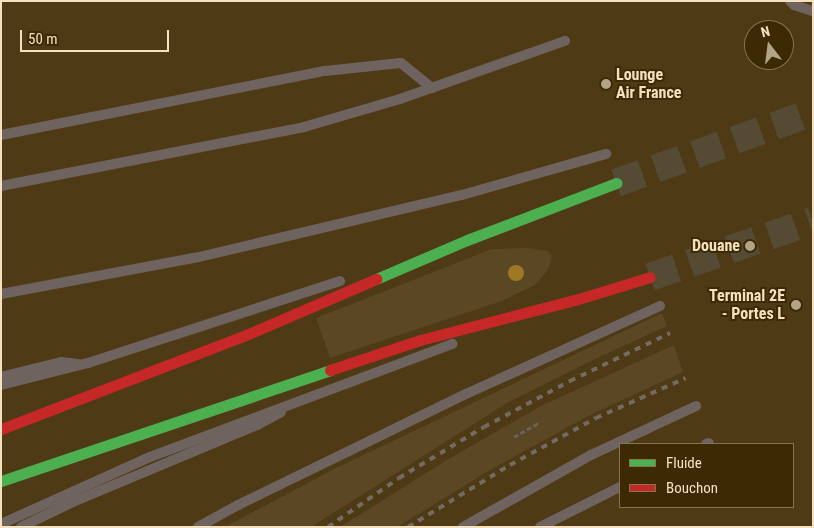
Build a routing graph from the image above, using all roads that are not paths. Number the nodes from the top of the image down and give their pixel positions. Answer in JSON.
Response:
{"nodes":[{"id":1,"x":790,"y":1,"type":"edge"},
{"id":2,"x":813,"y":12,"type":"edge"},
{"id":3,"x":566,"y":41,"type":"dead end"},
{"id":4,"x":432,"y":88,"type":"junction"},
{"id":5,"x":1,"y":134,"type":"edge"},
{"id":6,"x":606,"y":154,"type":"dead end"},
{"id":7,"x":616,"y":183,"type":"tunnel mouth"},
{"id":8,"x":1,"y":186,"type":"edge"},
{"id":9,"x":466,"y":240,"type":"junction"},
{"id":10,"x":650,"y":277,"type":"tunnel mouth"},
{"id":11,"x":1,"y":294,"type":"edge"},
{"id":12,"x":575,"y":300,"type":"junction"},
{"id":13,"x":660,"y":306,"type":"dead end"},
{"id":14,"x":84,"y":364,"type":"junction"},
{"id":15,"x":1,"y":377,"type":"edge"},
{"id":16,"x":1,"y":385,"type":"edge"},
{"id":17,"x":310,"y":396,"type":"junction"},
{"id":18,"x":696,"y":406,"type":"dead end"},
{"id":19,"x":1,"y":429,"type":"edge"},
{"id":20,"x":1,"y":481,"type":"edge"},
{"id":21,"x":619,"y":488,"type":"edge"},
{"id":22,"x":1,"y":524,"type":"edge"},
{"id":23,"x":22,"y":527,"type":"edge"},
{"id":24,"x":198,"y":527,"type":"edge"},
{"id":25,"x":463,"y":527,"type":"edge"},
{"id":26,"x":540,"y":527,"type":"edge"}],
"edges":[{"from":1,"to":2,"type":"lane"},
{"from":3,"to":4,"type":"lane"},
{"from":4,"to":5,"type":"lane"},
{"from":4,"to":8,"type":"lane"},
{"from":6,"to":11,"type":"lane"},
{"from":7,"to":9,"type":"main road"},
{"from":9,"to":14,"type":"lane"},
{"from":9,"to":19,"type":"main road"},
{"from":10,"to":12,"type":"main road"},
{"from":12,"to":17,"type":"lane"},
{"from":12,"to":20,"type":"main road"},
{"from":13,"to":24,"type":"lane"},
{"from":14,"to":15,"type":"lane"},
{"from":14,"to":16,"type":"lane"},
{"from":17,"to":22,"type":"lane"},
{"from":17,"to":23,"type":"lane"},
{"from":18,"to":25,"type":"lane"},
{"from":21,"to":26,"type":"lane"}]}
